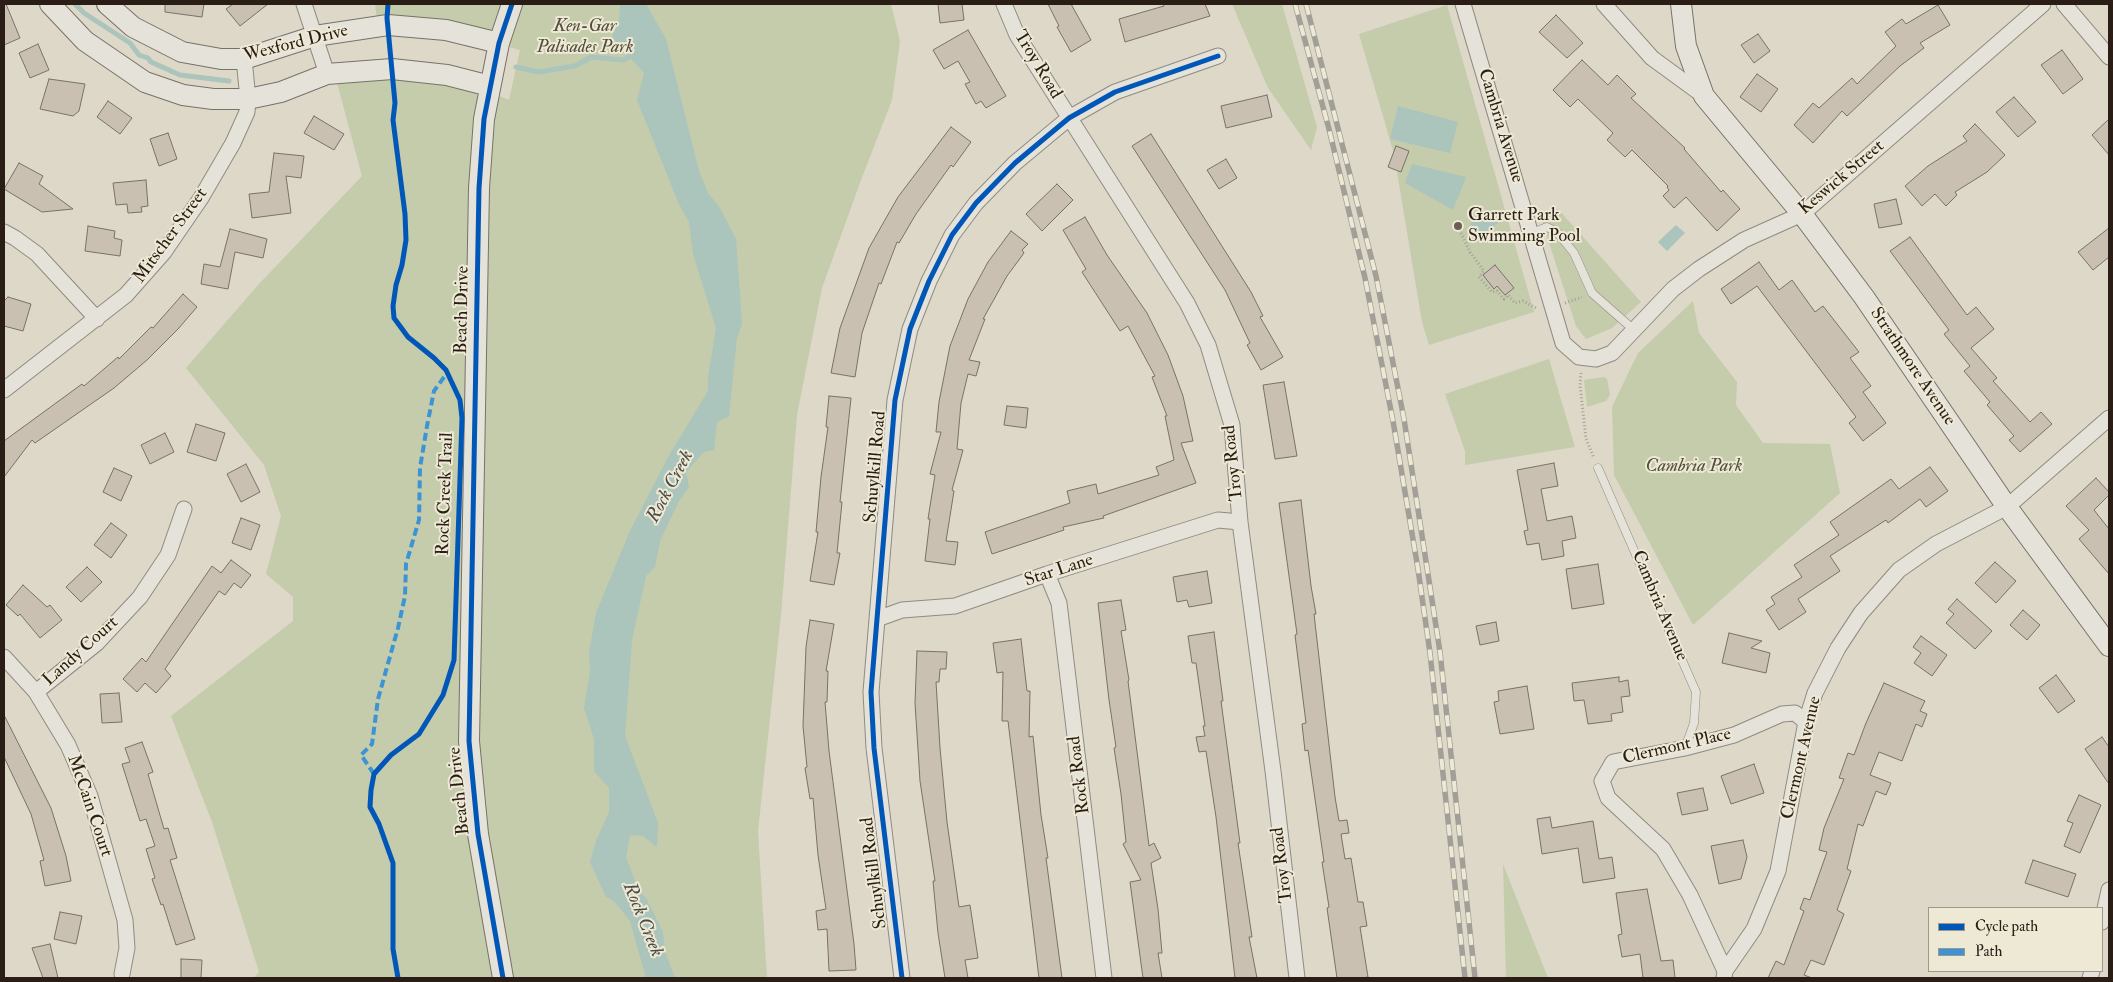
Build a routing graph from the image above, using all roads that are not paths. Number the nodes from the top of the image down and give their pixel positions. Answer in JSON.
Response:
{"nodes":[{"id":1,"x":50,"y":4,"type":"edge"},
{"id":2,"x":107,"y":4,"type":"edge"},
{"id":3,"x":304,"y":4,"type":"edge"},
{"id":4,"x":512,"y":4,"type":"edge"},
{"id":5,"x":1004,"y":4,"type":"edge"},
{"id":6,"x":1463,"y":4,"type":"edge"},
{"id":7,"x":1604,"y":4,"type":"edge"},
{"id":8,"x":1681,"y":4,"type":"edge"},
{"id":9,"x":2043,"y":4,"type":"edge"},
{"id":10,"x":2064,"y":4,"type":"edge"},
{"id":11,"x":315,"y":36,"type":"junction"},
{"id":12,"x":499,"y":43,"type":"junction"},
{"id":13,"x":1218,"y":56,"type":"dead end"},
{"id":14,"x":2109,"y":57,"type":"edge"},
{"id":15,"x":244,"y":59,"type":"junction"},
{"id":16,"x":327,"y":74,"type":"junction"},
{"id":17,"x":490,"y":86,"type":"junction"},
{"id":18,"x":1704,"y":96,"type":"junction"},
{"id":19,"x":248,"y":99,"type":"junction"},
{"id":20,"x":1069,"y":118,"type":"junction"},
{"id":21,"x":1802,"y":214,"type":"junction"},
{"id":22,"x":4,"y":232,"type":"edge"},
{"id":23,"x":1532,"y":233,"type":"junction"},
{"id":24,"x":97,"y":319,"type":"junction"},
{"id":25,"x":1634,"y":330,"type":"junction"},
{"id":26,"x":1579,"y":357,"type":"joint"},
{"id":27,"x":4,"y":390,"type":"edge"},
{"id":28,"x":2109,"y":418,"type":"edge"},
{"id":29,"x":1598,"y":468,"type":"road end"},
{"id":30,"x":2007,"y":507,"type":"junction"},
{"id":31,"x":184,"y":509,"type":"dead end"},
{"id":32,"x":1240,"y":522,"type":"junction"},
{"id":33,"x":1047,"y":574,"type":"junction"},
{"id":34,"x":878,"y":618,"type":"junction"},
{"id":35,"x":2109,"y":646,"type":"edge"},
{"id":36,"x":4,"y":656,"type":"edge"},
{"id":37,"x":36,"y":692,"type":"junction"},
{"id":38,"x":1806,"y":722,"type":"junction"},
{"id":39,"x":1685,"y":748,"type":"junction"},
{"id":40,"x":2109,"y":890,"type":"edge"},
{"id":41,"x":2103,"y":917,"type":"edge"},
{"id":42,"x":122,"y":974,"type":"dead end"},
{"id":43,"x":1725,"y":974,"type":"edge"},
{"id":44,"x":503,"y":978,"type":"edge"},
{"id":45,"x":902,"y":978,"type":"edge"},
{"id":46,"x":1104,"y":978,"type":"edge"},
{"id":47,"x":1297,"y":978,"type":"edge"}],
"edges":[{"from":1,"to":19,"type":"street","name":"Wexford Drive"},
{"from":2,"to":15,"type":"street","name":"Wexford Drive"},
{"from":3,"to":11,"type":"street"},
{"from":4,"to":12,"type":"street","name":"Beach Drive"},
{"from":5,"to":20,"type":"street","name":"Troy Road"},
{"from":6,"to":23,"type":"street","name":"Cambria Avenue"},
{"from":7,"to":18,"type":"street"},
{"from":8,"to":18,"type":"street","name":"Strathmore Avenue"},
{"from":9,"to":21,"type":"street","name":"Keswick Street"},
{"from":10,"to":14,"type":"street"},
{"from":11,"to":12,"type":"street","name":"Wexford Drive"},
{"from":11,"to":15,"type":"street","name":"Wexford Drive"},
{"from":11,"to":16,"type":"street"},
{"from":12,"to":17,"type":"street","name":"Beach Drive"},
{"from":13,"to":20,"type":"street","name":"Schuylkill Road"},
{"from":15,"to":19,"type":"street","name":"Mitscher Street"},
{"from":16,"to":17,"type":"street","name":"Wexford Drive"},
{"from":16,"to":19,"type":"street","name":"Wexford Drive"},
{"from":17,"to":44,"type":"street","name":"Beach Drive"},
{"from":18,"to":21,"type":"street","name":"Strathmore Avenue"},
{"from":19,"to":24,"type":"street","name":"Mitscher Street"},
{"from":20,"to":32,"type":"street","name":"Troy Road"},
{"from":20,"to":34,"type":"street","name":"Schuylkill Road"},
{"from":21,"to":25,"type":"street","name":"Keswick Street"},
{"from":21,"to":30,"type":"street","name":"Strathmore Avenue"},
{"from":22,"to":24,"type":"street"},
{"from":23,"to":25,"type":"lane"},
{"from":23,"to":26,"type":"street","name":"Cambria Avenue"},
{"from":24,"to":27,"type":"street","name":"Mitscher Street"},
{"from":25,"to":26,"type":"street","name":"Keswick Street"},
{"from":28,"to":30,"type":"street","name":"Clermont Avenue"},
{"from":29,"to":39,"type":"lane","name":"Cambria Avenue"},
{"from":30,"to":35,"type":"street","name":"Strathmore Avenue"},
{"from":30,"to":38,"type":"street","name":"Clermont Avenue"},
{"from":31,"to":37,"type":"street","name":"Landy Court"},
{"from":32,"to":33,"type":"street","name":"Star Lane"},
{"from":32,"to":47,"type":"street","name":"Troy Road"},
{"from":33,"to":34,"type":"street","name":"Star Lane"},
{"from":33,"to":46,"type":"street","name":"Rock Road"},
{"from":34,"to":45,"type":"street","name":"Schuylkill Road"},
{"from":36,"to":37,"type":"street","name":"McCain Court"},
{"from":37,"to":42,"type":"street","name":"McCain Court"},
{"from":38,"to":39,"type":"street","name":"Clermont Place"},
{"from":38,"to":43,"type":"street","name":"Clermont Avenue"},
{"from":39,"to":43,"type":"street","name":"Clermont Place"},
{"from":40,"to":41,"type":"street"}]}
